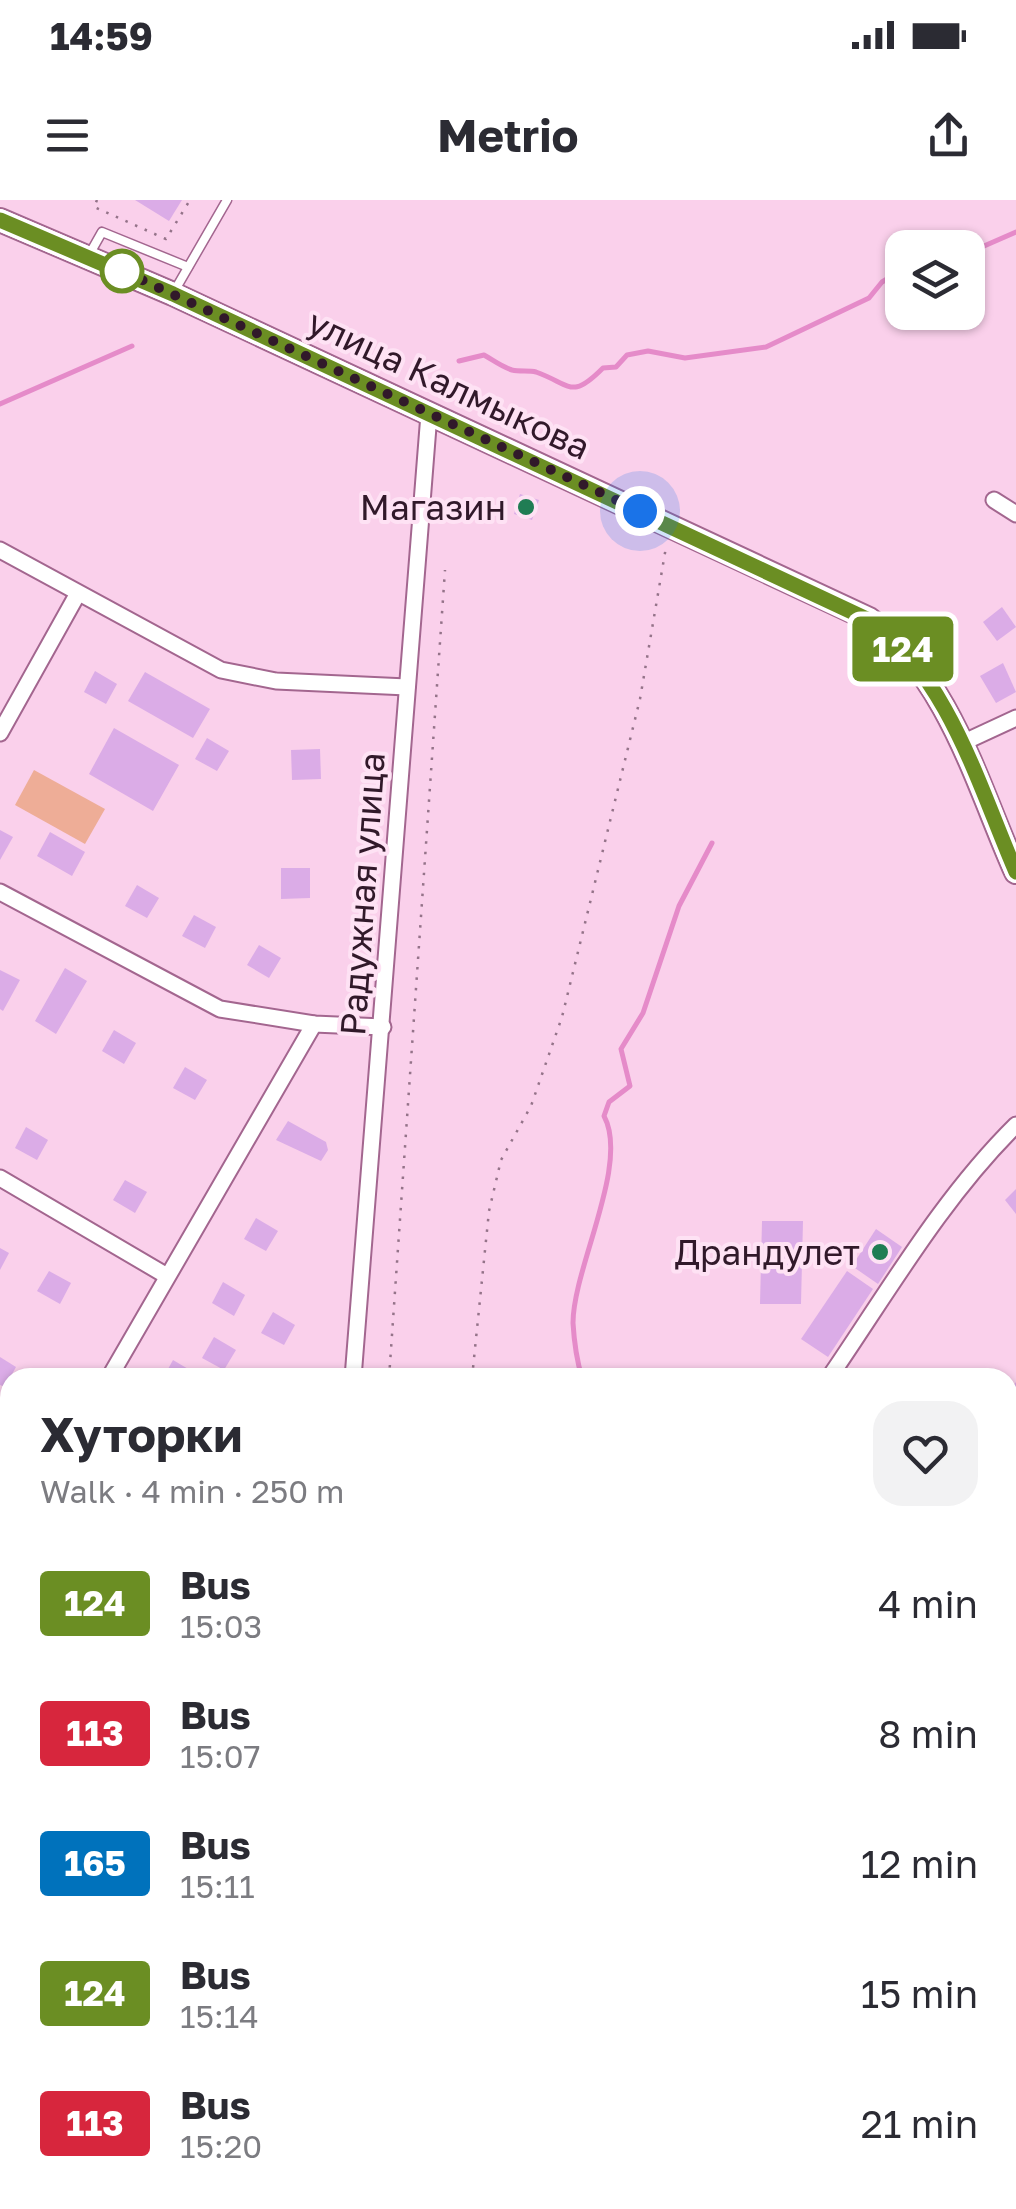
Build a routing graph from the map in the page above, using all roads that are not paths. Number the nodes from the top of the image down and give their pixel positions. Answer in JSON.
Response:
{"nodes":[{"id":1,"x":227,"y":200,"type":"edge"},
{"id":2,"x":0,"y":220,"type":"edge"},
{"id":3,"x":88,"y":256,"type":"junction"},
{"id":4,"x":188,"y":267,"type":"junction"},
{"id":5,"x":173,"y":294,"type":"junction"},
{"id":6,"x":430,"y":414,"type":"junction"},
{"id":7,"x":994,"y":500,"type":"dead end"},
{"id":8,"x":1016,"y":514,"type":"edge"},
{"id":9,"x":0,"y":550,"type":"edge"},
{"id":10,"x":77,"y":595,"type":"junction"},
{"id":11,"x":407,"y":686,"type":"junction"},
{"id":12,"x":1016,"y":718,"type":"edge"},
{"id":13,"x":0,"y":733,"type":"edge"},
{"id":14,"x":960,"y":744,"type":"junction"},
{"id":15,"x":1016,"y":872,"type":"edge"},
{"id":16,"x":0,"y":892,"type":"edge"},
{"id":17,"x":314,"y":1024,"type":"junction"},
{"id":18,"x":384,"y":1026,"type":"junction"},
{"id":19,"x":1016,"y":1126,"type":"edge"},
{"id":20,"x":0,"y":1178,"type":"edge"},
{"id":21,"x":167,"y":1276,"type":"junction"},
{"id":22,"x":115,"y":1368,"type":"edge"},
{"id":23,"x":353,"y":1368,"type":"edge"},
{"id":24,"x":836,"y":1368,"type":"edge"}],
"edges":[{"from":1,"to":4,"type":"lane"},
{"from":2,"to":3,"type":"main road","name":"улица Калмыкова"},
{"from":3,"to":4,"type":"lane"},
{"from":3,"to":5,"type":"main road","name":"улица Калмыкова"},
{"from":4,"to":5,"type":"lane"},
{"from":5,"to":6,"type":"main road","name":"улица Калмыкова"},
{"from":6,"to":11,"type":"street","name":"Радужная улица"},
{"from":6,"to":14,"type":"main road","name":"улица Калмыкова"},
{"from":7,"to":8,"type":"street"},
{"from":9,"to":10,"type":"street"},
{"from":10,"to":11,"type":"street"},
{"from":10,"to":13,"type":"street"},
{"from":11,"to":18,"type":"street","name":"Радужная улица"},
{"from":12,"to":14,"type":"street"},
{"from":14,"to":15,"type":"main road","name":"улица Калмыкова"},
{"from":16,"to":17,"type":"street"},
{"from":17,"to":18,"type":"street"},
{"from":17,"to":21,"type":"street"},
{"from":18,"to":23,"type":"street","name":"Радужная улица"},
{"from":19,"to":24,"type":"street"},
{"from":20,"to":21,"type":"street"},
{"from":21,"to":22,"type":"street"}]}
